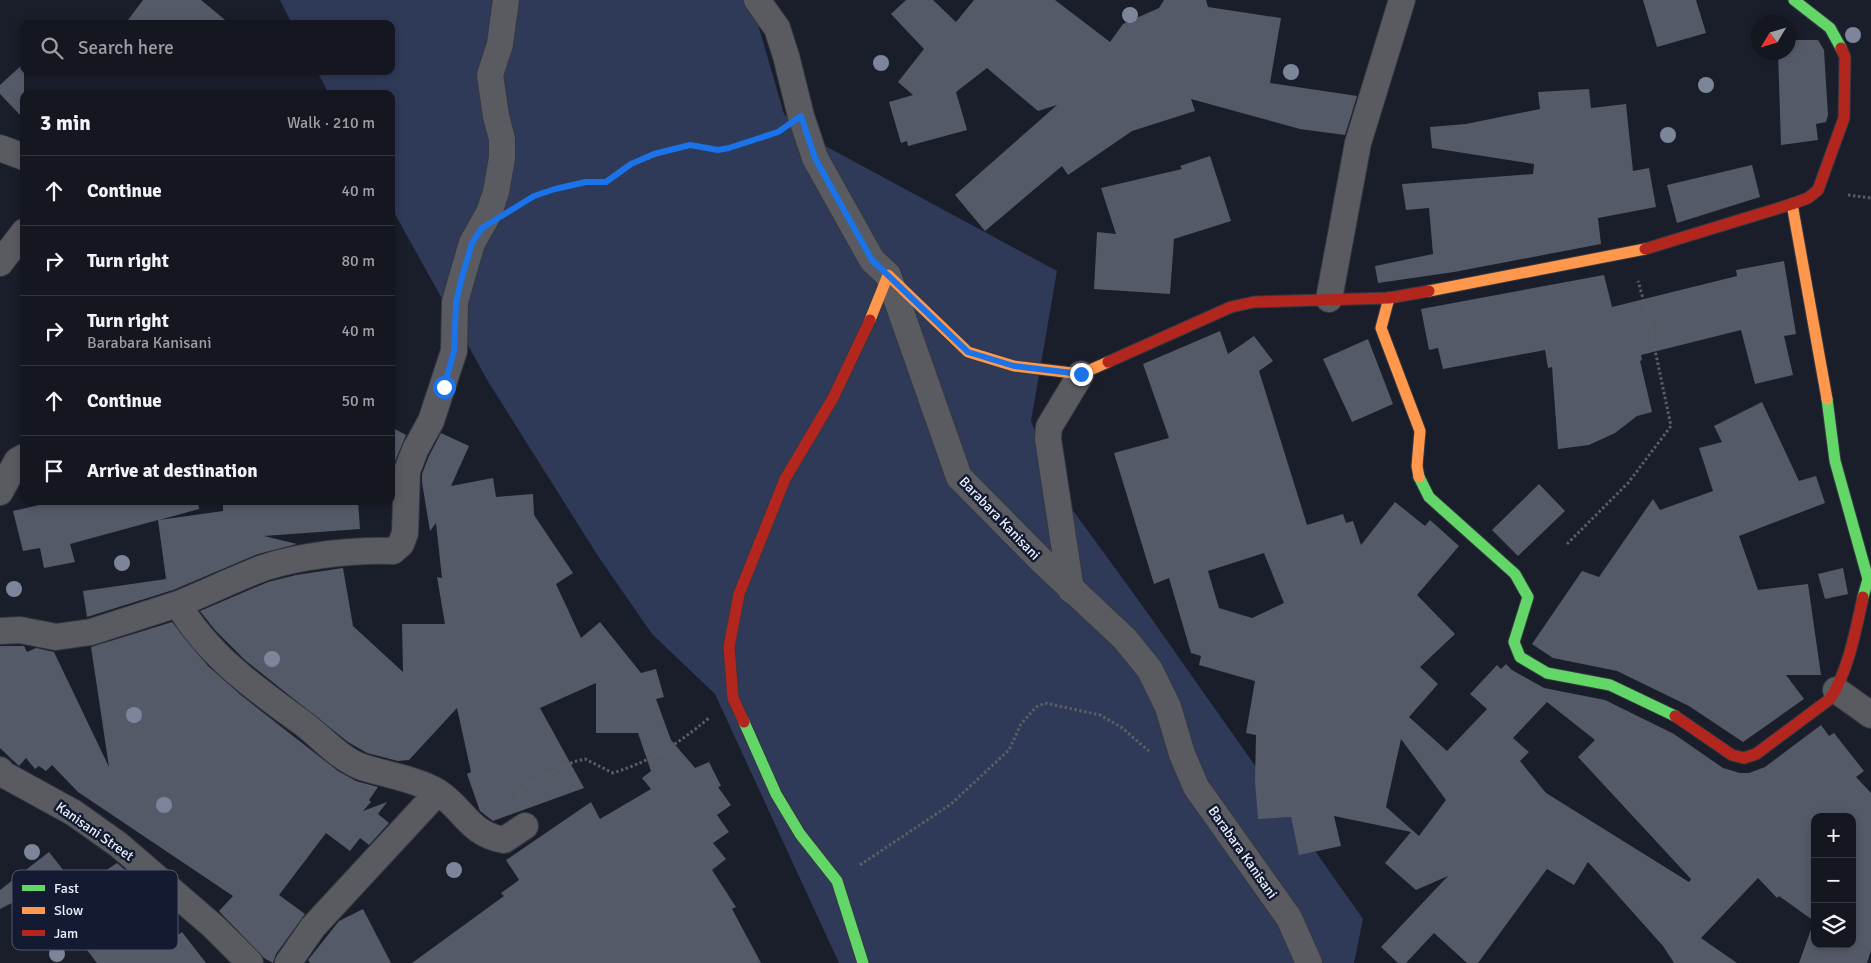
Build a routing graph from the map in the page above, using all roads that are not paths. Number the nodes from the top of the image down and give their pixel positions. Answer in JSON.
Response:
{"nodes":[{"id":1,"x":506,"y":0,"type":"edge"},
{"id":2,"x":757,"y":0,"type":"edge"},
{"id":3,"x":1402,"y":0,"type":"edge"},
{"id":4,"x":1794,"y":0,"type":"edge"},
{"id":5,"x":0,"y":148,"type":"edge"},
{"id":6,"x":20,"y":156,"type":"edge"},
{"id":7,"x":1792,"y":204,"type":"junction"},
{"id":8,"x":20,"y":237,"type":"edge"},
{"id":9,"x":0,"y":263,"type":"edge"},
{"id":10,"x":888,"y":275,"type":"junction"},
{"id":11,"x":1389,"y":298,"type":"junction"},
{"id":12,"x":1329,"y":299,"type":"junction"},
{"id":13,"x":1081,"y":374,"type":"junction"},
{"id":14,"x":20,"y":460,"type":"edge"},
{"id":15,"x":0,"y":492,"type":"edge"},
{"id":16,"x":1870,"y":579,"type":"edge"},
{"id":17,"x":1071,"y":590,"type":"junction"},
{"id":18,"x":178,"y":604,"type":"junction"},
{"id":19,"x":0,"y":631,"type":"edge"},
{"id":20,"x":1836,"y":690,"type":"junction"},
{"id":21,"x":1871,"y":715,"type":"edge"},
{"id":22,"x":0,"y":770,"type":"edge"},
{"id":23,"x":438,"y":792,"type":"junction"},
{"id":24,"x":525,"y":826,"type":"road end"},
{"id":25,"x":148,"y":870,"type":"edge"},
{"id":26,"x":178,"y":896,"type":"edge"},
{"id":27,"x":250,"y":963,"type":"edge"},
{"id":28,"x":288,"y":963,"type":"edge"},
{"id":29,"x":863,"y":963,"type":"edge"},
{"id":30,"x":1309,"y":963,"type":"edge"}],
"edges":[{"from":1,"to":18,"type":"street"},
{"from":2,"to":10,"type":"street","name":"Barabara Kanisani"},
{"from":3,"to":12,"type":"street"},
{"from":4,"to":7,"type":"street"},
{"from":5,"to":6,"type":"street"},
{"from":7,"to":11,"type":"street"},
{"from":7,"to":16,"type":"street"},
{"from":8,"to":9,"type":"street"},
{"from":10,"to":13,"type":"street"},
{"from":10,"to":17,"type":"street","name":"Barabara Kanisani"},
{"from":10,"to":29,"type":"street"},
{"from":11,"to":12,"type":"street"},
{"from":11,"to":20,"type":"street"},
{"from":12,"to":13,"type":"street"},
{"from":13,"to":17,"type":"street"},
{"from":14,"to":15,"type":"street"},
{"from":16,"to":20,"type":"street"},
{"from":17,"to":30,"type":"street","name":"Barabara Kanisani"},
{"from":18,"to":19,"type":"street"},
{"from":18,"to":23,"type":"street"},
{"from":20,"to":21,"type":"street"},
{"from":22,"to":25,"type":"street","name":"Kanisani Street"},
{"from":23,"to":24,"type":"street"},
{"from":23,"to":28,"type":"street"},
{"from":26,"to":27,"type":"street","name":"Kanisani Street"}]}
